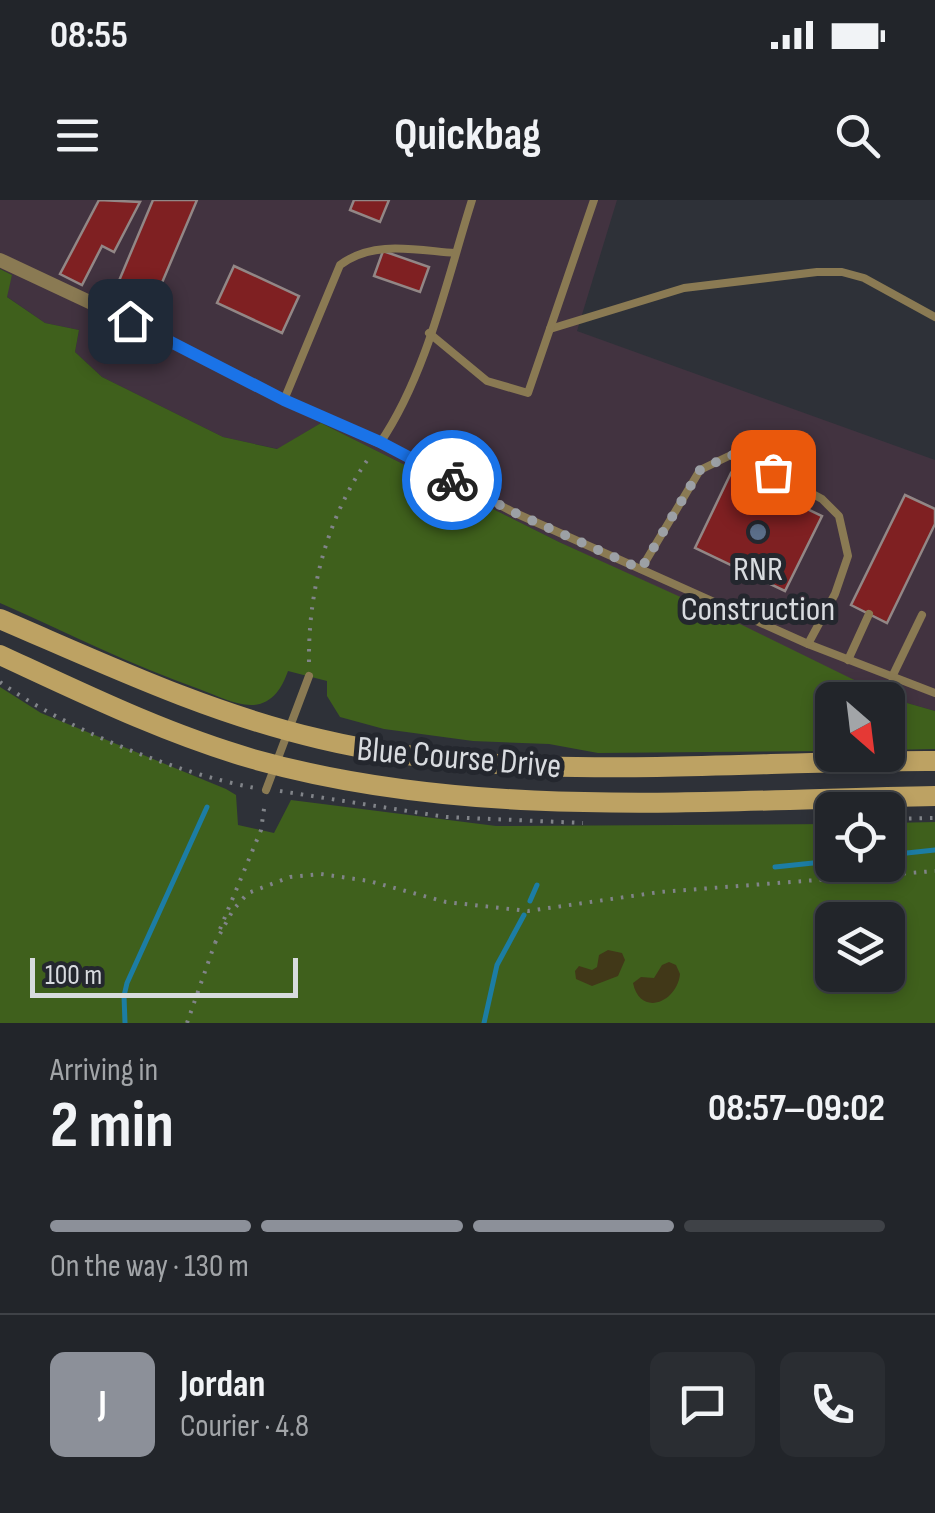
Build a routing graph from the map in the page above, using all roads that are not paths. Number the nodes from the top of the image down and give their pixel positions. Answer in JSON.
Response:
{"nodes":[{"id":1,"x":472,"y":200,"type":"edge"},
{"id":2,"x":594,"y":200,"type":"edge"},
{"id":3,"x":455,"y":253,"type":"junction"},
{"id":4,"x":0,"y":260,"type":"edge"},
{"id":5,"x":935,"y":317,"type":"edge"},
{"id":6,"x":130,"y":321,"type":"joint"},
{"id":7,"x":550,"y":329,"type":"junction"},
{"id":8,"x":429,"y":333,"type":"junction"},
{"id":9,"x":284,"y":400,"type":"junction"},
{"id":10,"x":380,"y":442,"type":"junction"},
{"id":11,"x":641,"y":569,"type":"junction"},
{"id":12,"x":869,"y":614,"type":"dead end"},
{"id":13,"x":922,"y":614,"type":"dead end"},
{"id":14,"x":0,"y":619,"type":"edge"},
{"id":15,"x":808,"y":644,"type":"junction"},
{"id":16,"x":0,"y":655,"type":"edge"},
{"id":17,"x":848,"y":660,"type":"junction"},
{"id":18,"x":309,"y":676,"type":"road end"},
{"id":19,"x":892,"y":677,"type":"junction"},
{"id":20,"x":935,"y":693,"type":"edge"},
{"id":21,"x":289,"y":731,"type":"junction"},
{"id":22,"x":935,"y":761,"type":"edge"},
{"id":23,"x":277,"y":765,"type":"junction"},
{"id":24,"x":266,"y":790,"type":"road end"},
{"id":25,"x":935,"y":796,"type":"edge"}],
"edges":[{"from":1,"to":3,"type":"lane"},
{"from":2,"to":7,"type":"lane"},
{"from":3,"to":8,"type":"lane"},
{"from":3,"to":9,"type":"lane"},
{"from":4,"to":6,"type":"street"},
{"from":5,"to":7,"type":"lane"},
{"from":6,"to":9,"type":"lane"},
{"from":7,"to":8,"type":"lane"},
{"from":8,"to":10,"type":"lane"},
{"from":9,"to":10,"type":"lane"},
{"from":10,"to":11,"type":"lane"},
{"from":11,"to":15,"type":"lane"},
{"from":11,"to":15,"type":"lane"},
{"from":12,"to":17,"type":"lane"},
{"from":13,"to":19,"type":"lane"},
{"from":14,"to":21,"type":"main road","name":"Blue Course Drive"},
{"from":15,"to":17,"type":"lane"},
{"from":16,"to":23,"type":"main road","name":"Blue Course Drive"},
{"from":17,"to":19,"type":"lane"},
{"from":18,"to":21,"type":"lane"},
{"from":19,"to":20,"type":"lane"},
{"from":21,"to":22,"type":"main road","name":"Blue Course Drive"},
{"from":21,"to":23,"type":"lane"},
{"from":23,"to":24,"type":"lane"},
{"from":23,"to":25,"type":"main road","name":"Blue Course Drive"}]}
